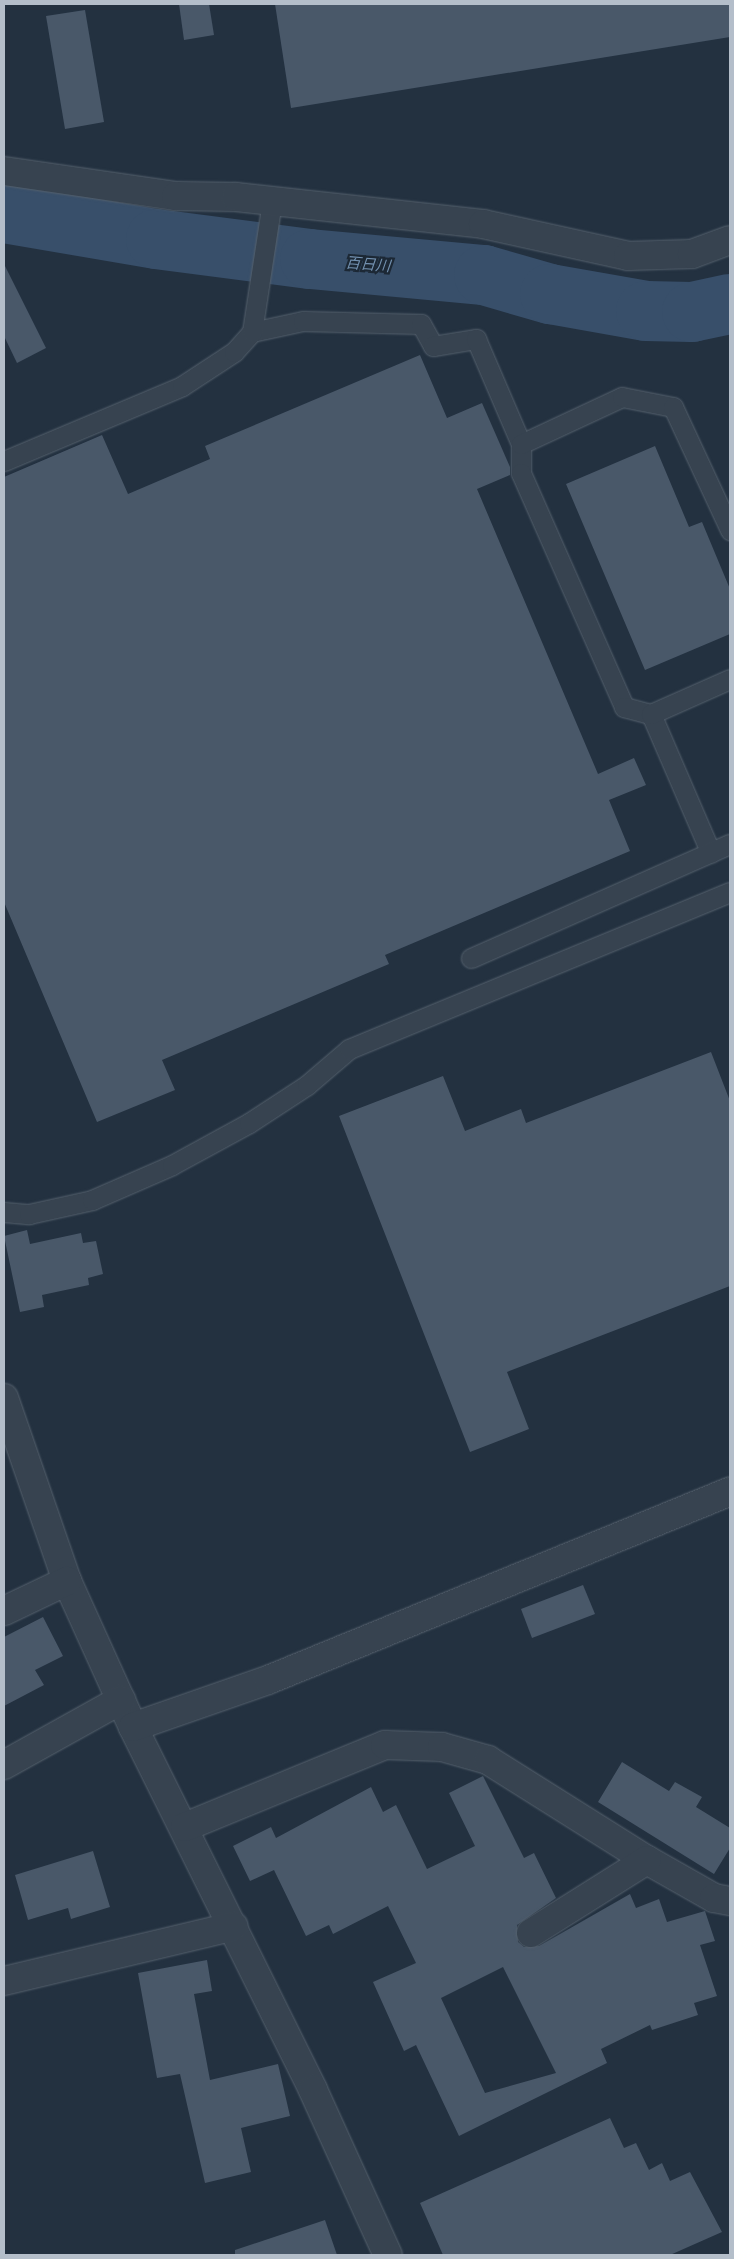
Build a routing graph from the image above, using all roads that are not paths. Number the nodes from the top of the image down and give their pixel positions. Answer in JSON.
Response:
{"nodes":[{"id":1,"x":4,"y":171,"type":"edge"},
{"id":2,"x":272,"y":202,"type":"junction"},
{"id":3,"x":730,"y":240,"type":"edge"},
{"id":4,"x":252,"y":332,"type":"junction"},
{"id":5,"x":521,"y":444,"type":"junction"},
{"id":6,"x":4,"y":461,"type":"edge"},
{"id":7,"x":730,"y":530,"type":"edge"},
{"id":8,"x":730,"y":679,"type":"edge"},
{"id":9,"x":651,"y":714,"type":"junction"},
{"id":10,"x":730,"y":844,"type":"edge"},
{"id":11,"x":711,"y":853,"type":"junction"},
{"id":12,"x":730,"y":892,"type":"edge"},
{"id":13,"x":471,"y":958,"type":"dead end"},
{"id":14,"x":4,"y":1212,"type":"edge"},
{"id":15,"x":4,"y":1398,"type":"edge"},
{"id":16,"x":730,"y":1491,"type":"edge"},
{"id":17,"x":67,"y":1581,"type":"junction"},
{"id":18,"x":4,"y":1611,"type":"edge"},
{"id":19,"x":121,"y":1700,"type":"junction"},
{"id":20,"x":133,"y":1727,"type":"junction"},
{"id":21,"x":4,"y":1764,"type":"edge"},
{"id":22,"x":184,"y":1827,"type":"junction"},
{"id":23,"x":647,"y":1860,"type":"junction"},
{"id":24,"x":730,"y":1901,"type":"edge"},
{"id":25,"x":234,"y":1926,"type":"junction"},
{"id":26,"x":531,"y":1933,"type":"dead end"},
{"id":27,"x":4,"y":1980,"type":"edge"},
{"id":28,"x":388,"y":2255,"type":"edge"}],
"edges":[{"from":1,"to":2,"type":"street"},
{"from":2,"to":3,"type":"street"},
{"from":2,"to":4,"type":"lane"},
{"from":4,"to":5,"type":"lane"},
{"from":4,"to":6,"type":"lane"},
{"from":5,"to":7,"type":"lane"},
{"from":5,"to":9,"type":"lane"},
{"from":8,"to":9,"type":"lane"},
{"from":9,"to":11,"type":"lane"},
{"from":10,"to":11,"type":"lane"},
{"from":11,"to":13,"type":"lane"},
{"from":12,"to":14,"type":"lane"},
{"from":15,"to":17,"type":"street"},
{"from":16,"to":20,"type":"street"},
{"from":17,"to":18,"type":"street"},
{"from":17,"to":19,"type":"street"},
{"from":19,"to":20,"type":"street"},
{"from":19,"to":21,"type":"street"},
{"from":20,"to":22,"type":"street"},
{"from":22,"to":23,"type":"street"},
{"from":22,"to":25,"type":"street"},
{"from":23,"to":24,"type":"street"},
{"from":23,"to":26,"type":"street"},
{"from":25,"to":27,"type":"street"},
{"from":25,"to":28,"type":"street"}]}
